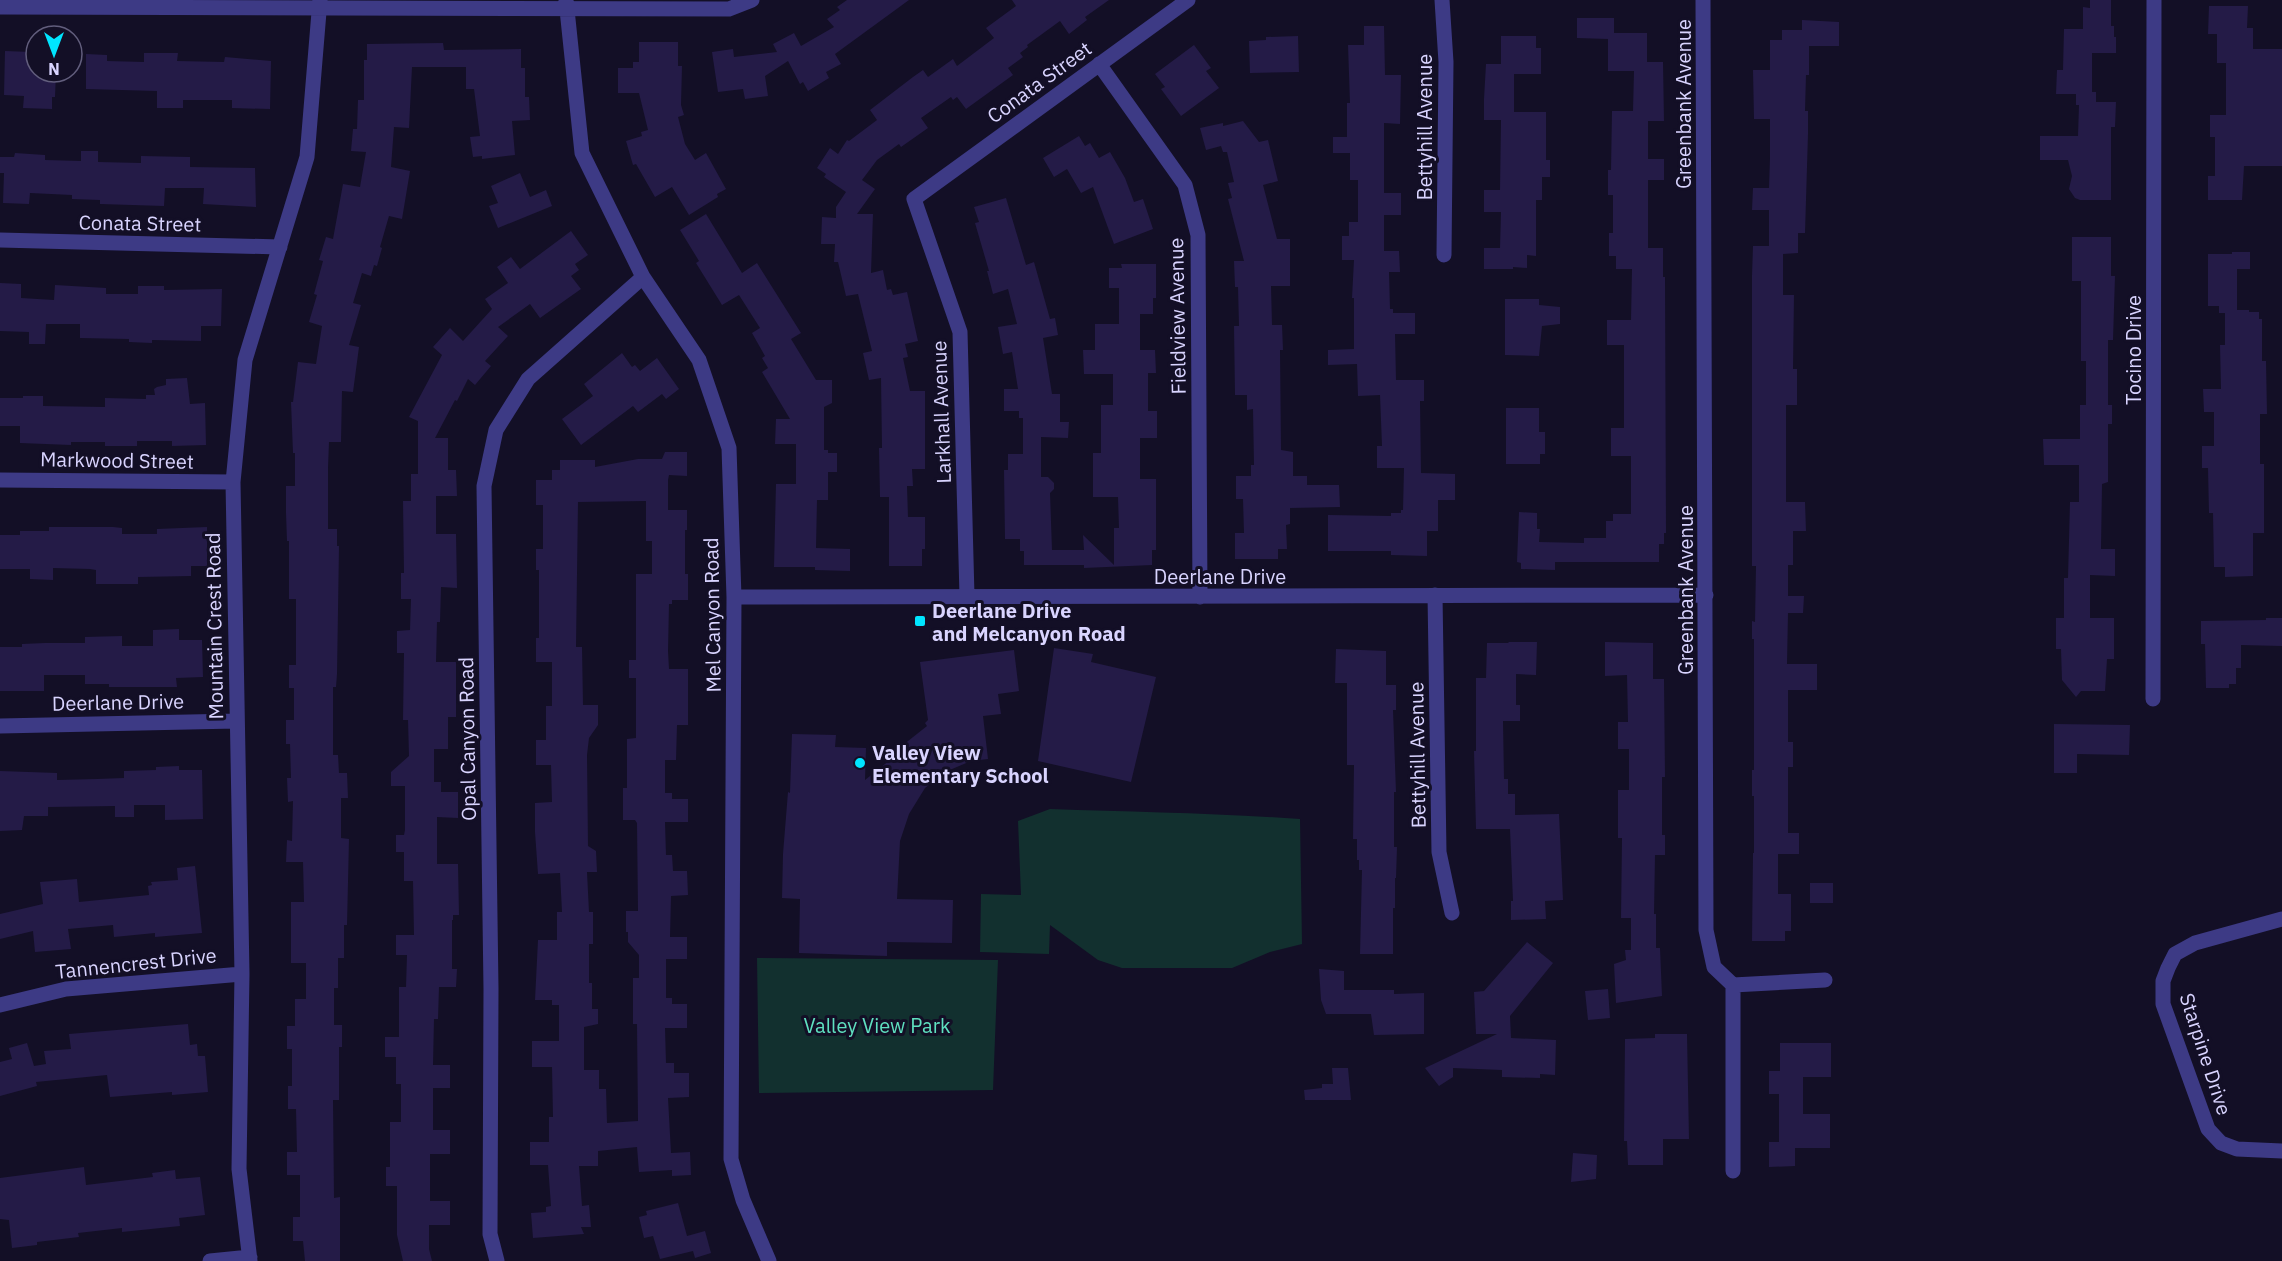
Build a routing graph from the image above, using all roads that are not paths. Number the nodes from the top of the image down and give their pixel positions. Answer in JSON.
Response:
{"nodes":[{"id":1,"x":752,"y":0,"type":"edge"},
{"id":2,"x":1188,"y":0,"type":"edge"},
{"id":3,"x":1442,"y":0,"type":"edge"},
{"id":4,"x":1703,"y":0,"type":"edge"},
{"id":5,"x":2154,"y":0,"type":"edge"},
{"id":6,"x":320,"y":3,"type":"edge"},
{"id":7,"x":566,"y":4,"type":"edge"},
{"id":8,"x":0,"y":7,"type":"edge"},
{"id":9,"x":1099,"y":64,"type":"junction"},
{"id":10,"x":914,"y":199,"type":"joint"},
{"id":11,"x":0,"y":240,"type":"edge"},
{"id":12,"x":280,"y":247,"type":"junction"},
{"id":13,"x":1444,"y":255,"type":"dead end"},
{"id":14,"x":643,"y":277,"type":"junction"},
{"id":15,"x":0,"y":480,"type":"edge"},
{"id":16,"x":233,"y":482,"type":"junction"},
{"id":17,"x":1435,"y":595,"type":"junction"},
{"id":18,"x":1706,"y":595,"type":"junction"},
{"id":19,"x":967,"y":596,"type":"junction"},
{"id":20,"x":734,"y":597,"type":"junction"},
{"id":21,"x":1200,"y":597,"type":"junction"},
{"id":22,"x":2153,"y":699,"type":"dead end"},
{"id":23,"x":236,"y":721,"type":"junction"},
{"id":24,"x":0,"y":726,"type":"edge"},
{"id":25,"x":1452,"y":913,"type":"dead end"},
{"id":26,"x":2282,"y":919,"type":"edge"},
{"id":27,"x":242,"y":974,"type":"junction"},
{"id":28,"x":1825,"y":980,"type":"dead end"},
{"id":29,"x":1733,"y":985,"type":"junction"},
{"id":30,"x":0,"y":1005,"type":"edge"},
{"id":31,"x":2282,"y":1151,"type":"edge"},
{"id":32,"x":1733,"y":1171,"type":"dead end"},
{"id":33,"x":250,"y":1259,"type":"edge"},
{"id":34,"x":210,"y":1261,"type":"edge"},
{"id":35,"x":497,"y":1261,"type":"edge"},
{"id":36,"x":769,"y":1261,"type":"edge"}],
"edges":[{"from":1,"to":7,"type":"street"},
{"from":2,"to":9,"type":"street","name":"Conata Street"},
{"from":3,"to":13,"type":"street","name":"Bettyhill Avenue"},
{"from":4,"to":18,"type":"street","name":"Greenbank Avenue"},
{"from":5,"to":22,"type":"street","name":"Tocino Drive"},
{"from":6,"to":7,"type":"street"},
{"from":6,"to":8,"type":"street"},
{"from":6,"to":12,"type":"street","name":"Mountain Crest Road"},
{"from":7,"to":14,"type":"street","name":"Mel Canyon Road"},
{"from":9,"to":10,"type":"street","name":"Conata Street"},
{"from":9,"to":21,"type":"street","name":"Fieldview Avenue"},
{"from":10,"to":19,"type":"street","name":"Larkhall Avenue"},
{"from":11,"to":12,"type":"street","name":"Conata Street"},
{"from":12,"to":16,"type":"street","name":"Mountain Crest Road"},
{"from":14,"to":20,"type":"street","name":"Mel Canyon Road"},
{"from":14,"to":35,"type":"street","name":"Opal Canyon Road"},
{"from":15,"to":16,"type":"street","name":"Markwood Street"},
{"from":16,"to":23,"type":"street","name":"Mountain Crest Road"},
{"from":17,"to":18,"type":"street","name":"Deerlane Drive"},
{"from":17,"to":21,"type":"street","name":"Deerlane Drive"},
{"from":17,"to":25,"type":"street","name":"Bettyhill Avenue"},
{"from":18,"to":29,"type":"street","name":"Greenbank Avenue"},
{"from":19,"to":20,"type":"street","name":"Deerlane Drive"},
{"from":19,"to":21,"type":"street","name":"Deerlane Drive"},
{"from":20,"to":36,"type":"street","name":"Mel Canyon Road"},
{"from":23,"to":24,"type":"street","name":"Deerlane Drive"},
{"from":23,"to":27,"type":"street","name":"Mountain Crest Road"},
{"from":26,"to":31,"type":"street","name":"Starpine Drive"},
{"from":27,"to":30,"type":"street","name":"Tannencrest Drive"},
{"from":27,"to":33,"type":"street","name":"Mountain Crest Road"},
{"from":28,"to":29,"type":"street"},
{"from":29,"to":32,"type":"street"},
{"from":33,"to":34,"type":"street"}]}
